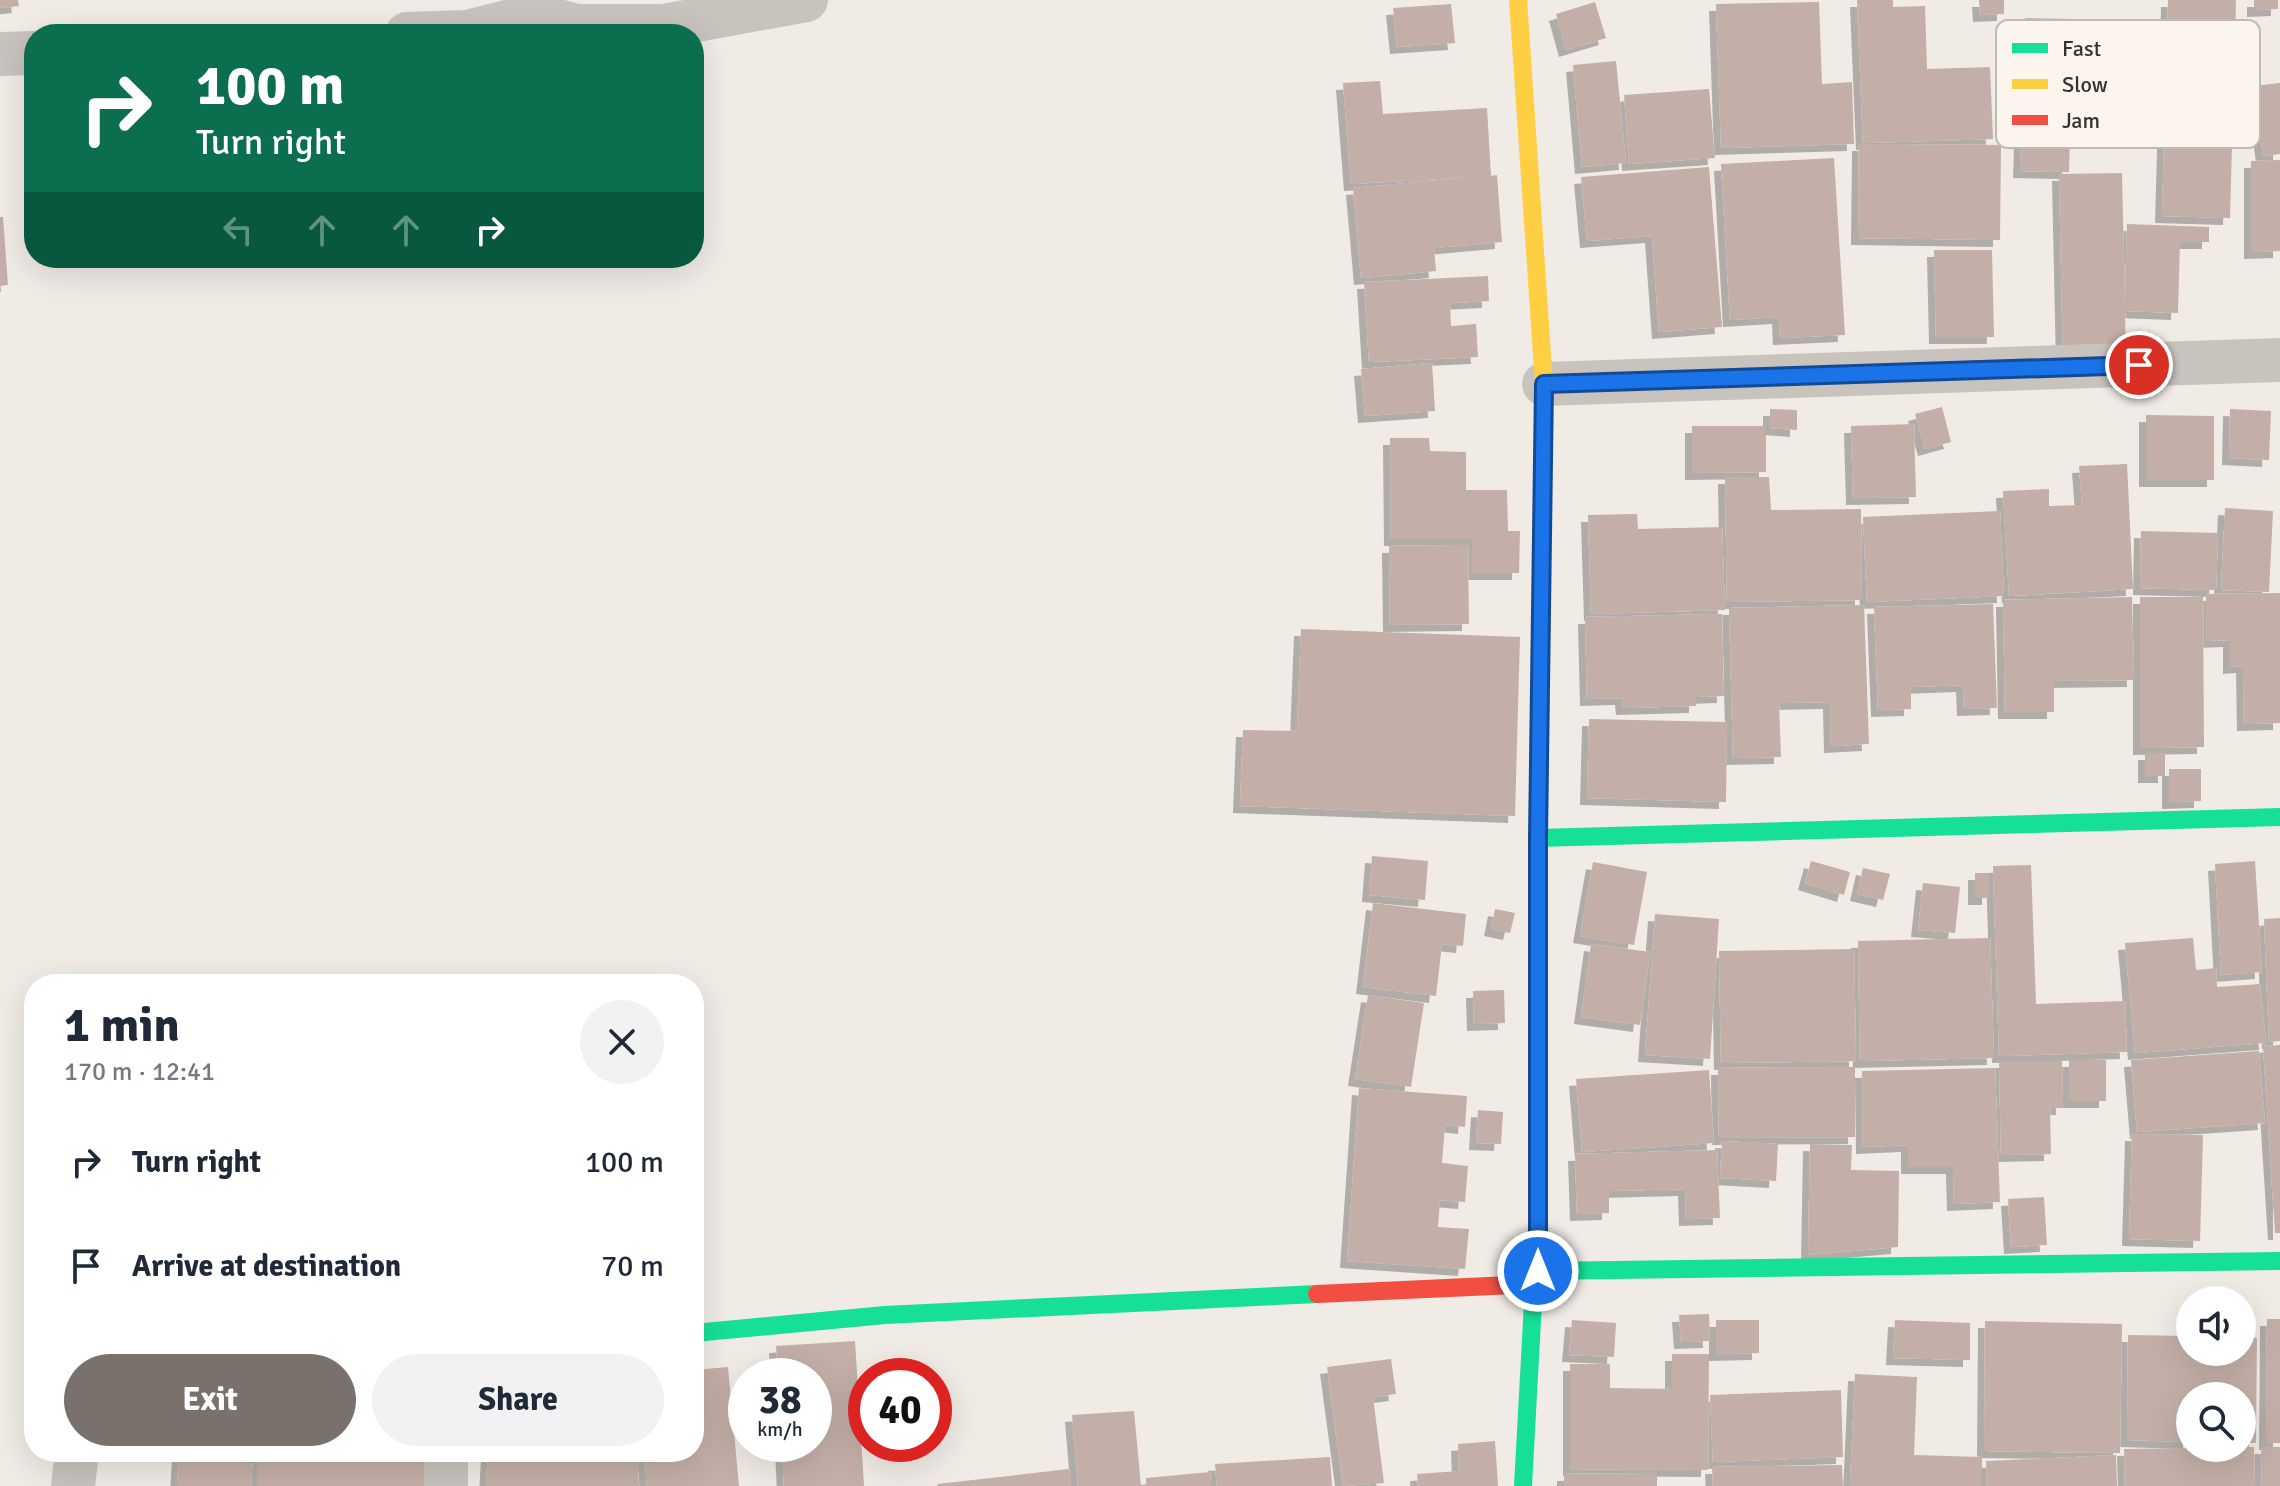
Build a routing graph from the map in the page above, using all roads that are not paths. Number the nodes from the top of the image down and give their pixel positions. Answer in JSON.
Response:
{"nodes":[{"id":1,"x":806,"y":0,"type":"edge"},
{"id":2,"x":1518,"y":0,"type":"edge"},
{"id":3,"x":499,"y":24,"type":"edge"},
{"id":4,"x":569,"y":24,"type":"edge"},
{"id":5,"x":675,"y":24,"type":"edge"},
{"id":6,"x":24,"y":53,"type":"edge"},
{"id":7,"x":0,"y":54,"type":"edge"},
{"id":8,"x":2280,"y":360,"type":"edge"},
{"id":9,"x":1544,"y":384,"type":"junction"},
{"id":10,"x":2280,"y":817,"type":"edge"},
{"id":11,"x":1538,"y":838,"type":"junction"},
{"id":12,"x":2280,"y":1261,"type":"edge"},
{"id":13,"x":1536,"y":1277,"type":"junction"},
{"id":14,"x":704,"y":1332,"type":"edge"},
{"id":15,"x":76,"y":1462,"type":"edge"},
{"id":16,"x":446,"y":1462,"type":"edge"},
{"id":17,"x":73,"y":1486,"type":"edge"},
{"id":18,"x":446,"y":1486,"type":"edge"},
{"id":19,"x":1523,"y":1486,"type":"edge"}],
"edges":[{"from":1,"to":5,"type":"street"},
{"from":2,"to":9,"type":"street"},
{"from":3,"to":4,"type":"street"},
{"from":6,"to":7,"type":"street"},
{"from":8,"to":9,"type":"street"},
{"from":9,"to":11,"type":"street"},
{"from":10,"to":11,"type":"street"},
{"from":11,"to":13,"type":"street"},
{"from":12,"to":13,"type":"street"},
{"from":13,"to":14,"type":"street"},
{"from":13,"to":19,"type":"street"},
{"from":15,"to":17,"type":"street"},
{"from":16,"to":18,"type":"street"}]}
